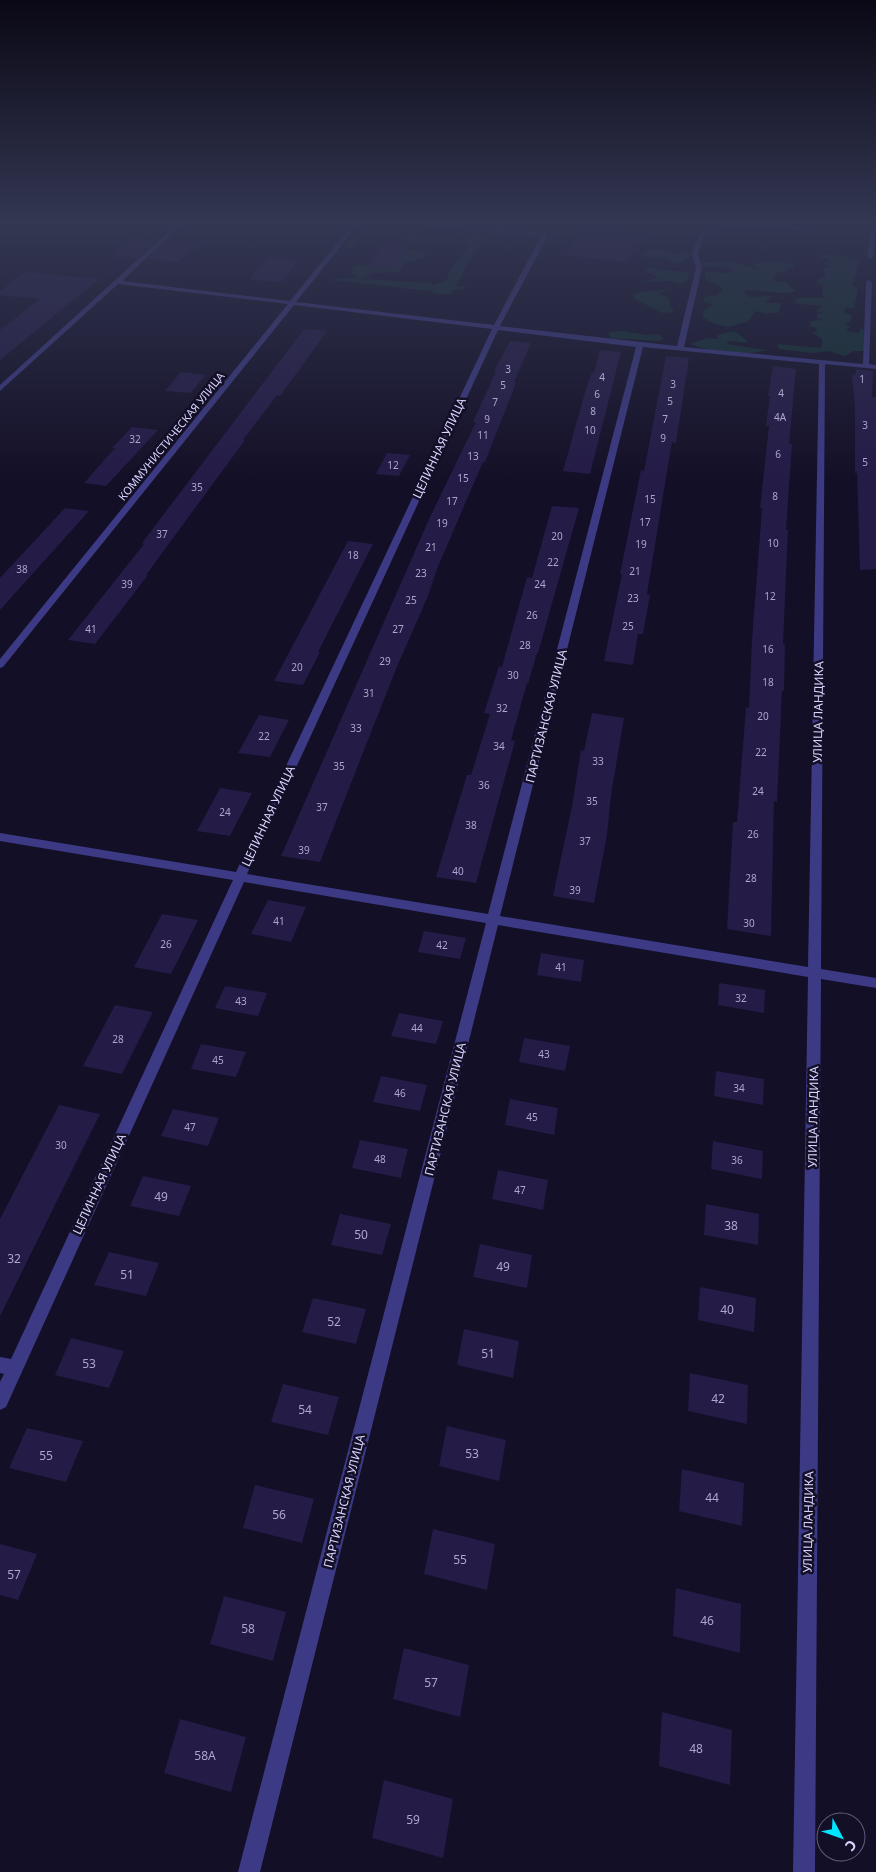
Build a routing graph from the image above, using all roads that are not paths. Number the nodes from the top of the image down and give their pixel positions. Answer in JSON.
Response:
{"nodes":[{"id":1,"x":89,"y":308,"type":"edge"},
{"id":2,"x":289,"y":308,"type":"edge"},
{"id":3,"x":345,"y":308,"type":"edge"},
{"id":4,"x":506,"y":308,"type":"edge"},
{"id":5,"x":690,"y":308,"type":"edge"},
{"id":6,"x":868,"y":308,"type":"edge"},
{"id":7,"x":496,"y":327,"type":"junction"},
{"id":8,"x":640,"y":345,"type":"junction"},
{"id":9,"x":680,"y":349,"type":"junction"},
{"id":10,"x":822,"y":362,"type":"junction"},
{"id":11,"x":866,"y":366,"type":"junction"},
{"id":12,"x":876,"y":367,"type":"edge"},
{"id":13,"x":0,"y":390,"type":"edge"},
{"id":14,"x":0,"y":665,"type":"edge"},
{"id":15,"x":0,"y":837,"type":"edge"},
{"id":16,"x":240,"y":877,"type":"junction"},
{"id":17,"x":494,"y":920,"type":"junction"},
{"id":18,"x":815,"y":973,"type":"junction"},
{"id":19,"x":876,"y":983,"type":"edge"},
{"id":20,"x":7,"y":1366,"type":"edge"},
{"id":21,"x":0,"y":1401,"type":"edge"},
{"id":22,"x":249,"y":1872,"type":"edge"},
{"id":23,"x":804,"y":1872,"type":"edge"}],
"edges":[{"from":1,"to":13,"type":"street"},
{"from":2,"to":14,"type":"street","name":"КОММУНИСТИЧЕСКАЯ УЛИЦА"},
{"from":3,"to":7,"type":"street"},
{"from":4,"to":7,"type":"street","name":"ЦЕЛИННАЯ УЛИЦА"},
{"from":5,"to":9,"type":"street"},
{"from":6,"to":11,"type":"street"},
{"from":7,"to":8,"type":"street"},
{"from":7,"to":16,"type":"street","name":"ЦЕЛИННАЯ УЛИЦА"},
{"from":8,"to":9,"type":"street"},
{"from":8,"to":17,"type":"street","name":"ПАРТИЗАНСКАЯ УЛИЦА"},
{"from":9,"to":10,"type":"street"},
{"from":10,"to":11,"type":"street"},
{"from":10,"to":18,"type":"street","name":"УЛИЦА ЛАНДИКА"},
{"from":11,"to":12,"type":"street"},
{"from":15,"to":16,"type":"street"},
{"from":16,"to":17,"type":"street"},
{"from":16,"to":20,"type":"street","name":"ЦЕЛИННАЯ УЛИЦА"},
{"from":17,"to":18,"type":"street"},
{"from":17,"to":22,"type":"street","name":"ПАРТИЗАНСКАЯ УЛИЦА"},
{"from":18,"to":19,"type":"street"},
{"from":18,"to":23,"type":"street","name":"УЛИЦА ЛАНДИКА"},
{"from":20,"to":21,"type":"street","name":"ЦЕЛИННАЯ УЛИЦА"}]}
